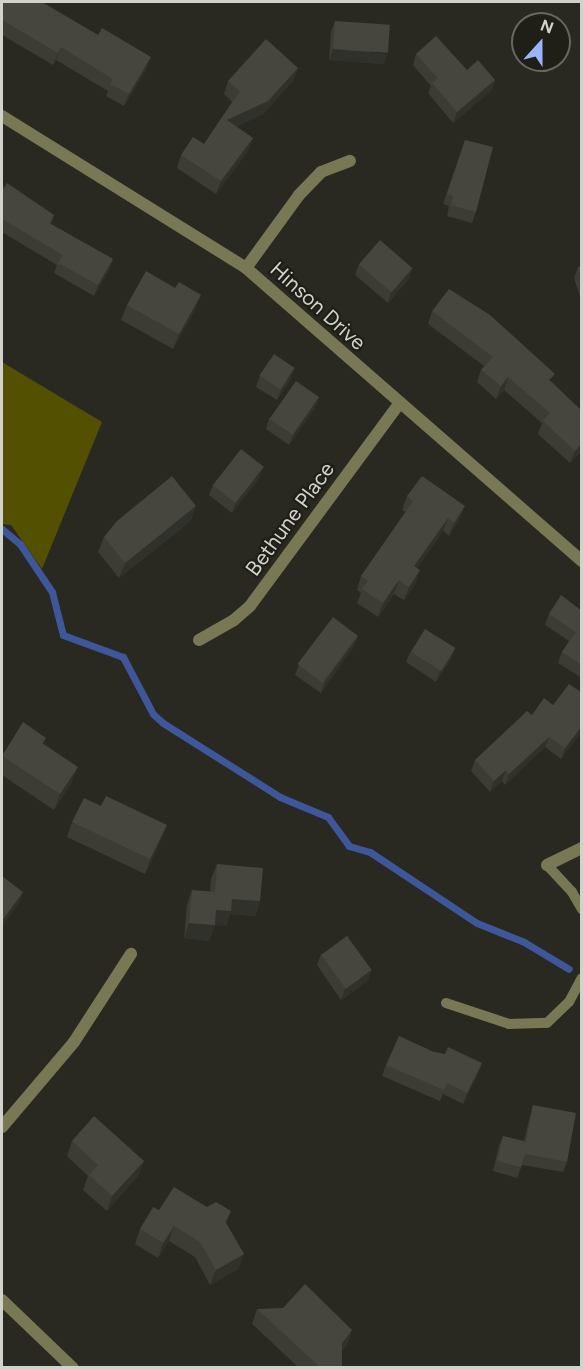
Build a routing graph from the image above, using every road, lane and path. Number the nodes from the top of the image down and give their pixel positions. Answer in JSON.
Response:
{"nodes":[{"id":1,"x":2,"y":116,"type":"edge"},
{"id":2,"x":350,"y":161,"type":"dead end"},
{"id":3,"x":246,"y":268,"type":"junction"},
{"id":4,"x":399,"y":404,"type":"junction"},
{"id":5,"x":582,"y":561,"type":"edge"},
{"id":6,"x":199,"y":640,"type":"dead end"},
{"id":7,"x":582,"y":849,"type":"edge"},
{"id":8,"x":548,"y":866,"type":"joint"},
{"id":9,"x":582,"y":909,"type":"edge"},
{"id":10,"x":132,"y":954,"type":"dead end"},
{"id":11,"x":582,"y":978,"type":"edge"},
{"id":12,"x":446,"y":1003,"type":"dead end"},
{"id":13,"x":2,"y":1127,"type":"edge"},
{"id":14,"x":2,"y":1300,"type":"edge"},
{"id":15,"x":73,"y":1368,"type":"edge"}],
"edges":[{"from":1,"to":3,"type":"street","name":"Hinson Drive"},
{"from":2,"to":3,"type":"street"},
{"from":3,"to":4,"type":"street","name":"Hinson Drive"},
{"from":4,"to":5,"type":"street","name":"Hinson Drive"},
{"from":4,"to":6,"type":"street","name":"Bethune Place"},
{"from":7,"to":8,"type":"street"},
{"from":8,"to":9,"type":"lane"},
{"from":10,"to":13,"type":"street"},
{"from":11,"to":12,"type":"lane"},
{"from":14,"to":15,"type":"street"}]}
